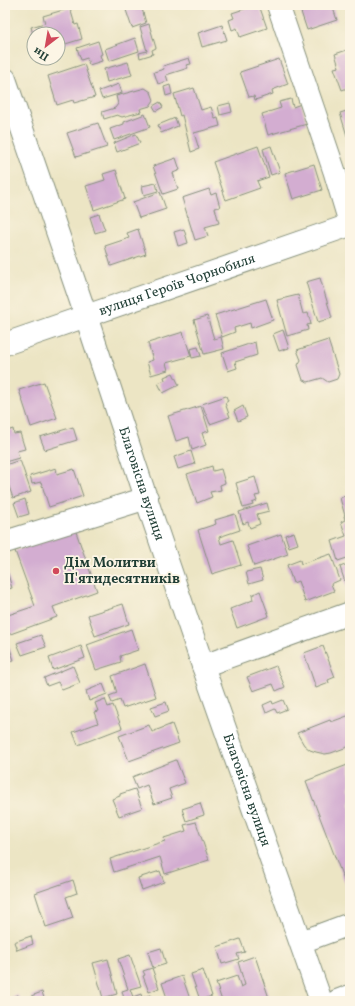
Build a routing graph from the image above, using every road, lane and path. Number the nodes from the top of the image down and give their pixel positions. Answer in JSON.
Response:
{"nodes":[{"id":1,"x":278,"y":5,"type":"edge"},
{"id":2,"x":5,"y":79,"type":"edge"},
{"id":3,"x":350,"y":224,"type":"edge"},
{"id":4,"x":86,"y":316,"type":"junction"},
{"id":5,"x":5,"y":344,"type":"edge"},
{"id":6,"x":147,"y":498,"type":"junction"},
{"id":7,"x":5,"y":542,"type":"edge"},
{"id":8,"x":350,"y":613,"type":"edge"},
{"id":9,"x":203,"y":666,"type":"junction"},
{"id":10,"x":350,"y":924,"type":"edge"},
{"id":11,"x":301,"y":942,"type":"junction"},
{"id":12,"x":350,"y":996,"type":"edge"},
{"id":13,"x":321,"y":1001,"type":"edge"},
{"id":14,"x":337,"y":1001,"type":"edge"}],
"edges":[{"from":1,"to":3,"type":"main road"},
{"from":2,"to":4,"type":"main road","name":"Благовісна вулиця"},
{"from":3,"to":4,"type":"main road","name":"вулиця Героїв Чорнобиля"},
{"from":4,"to":5,"type":"main road","name":"вулиця Героїв Чорнобиля"},
{"from":4,"to":6,"type":"main road","name":"Благовісна вулиця"},
{"from":6,"to":7,"type":"main road"},
{"from":6,"to":9,"type":"main road","name":"Благовісна вулиця"},
{"from":8,"to":9,"type":"main road"},
{"from":9,"to":11,"type":"main road","name":"Благовісна вулиця"},
{"from":10,"to":11,"type":"main road"},
{"from":11,"to":13,"type":"main road","name":"Благовісна вулиця"},
{"from":12,"to":14,"type":"main road"}]}
